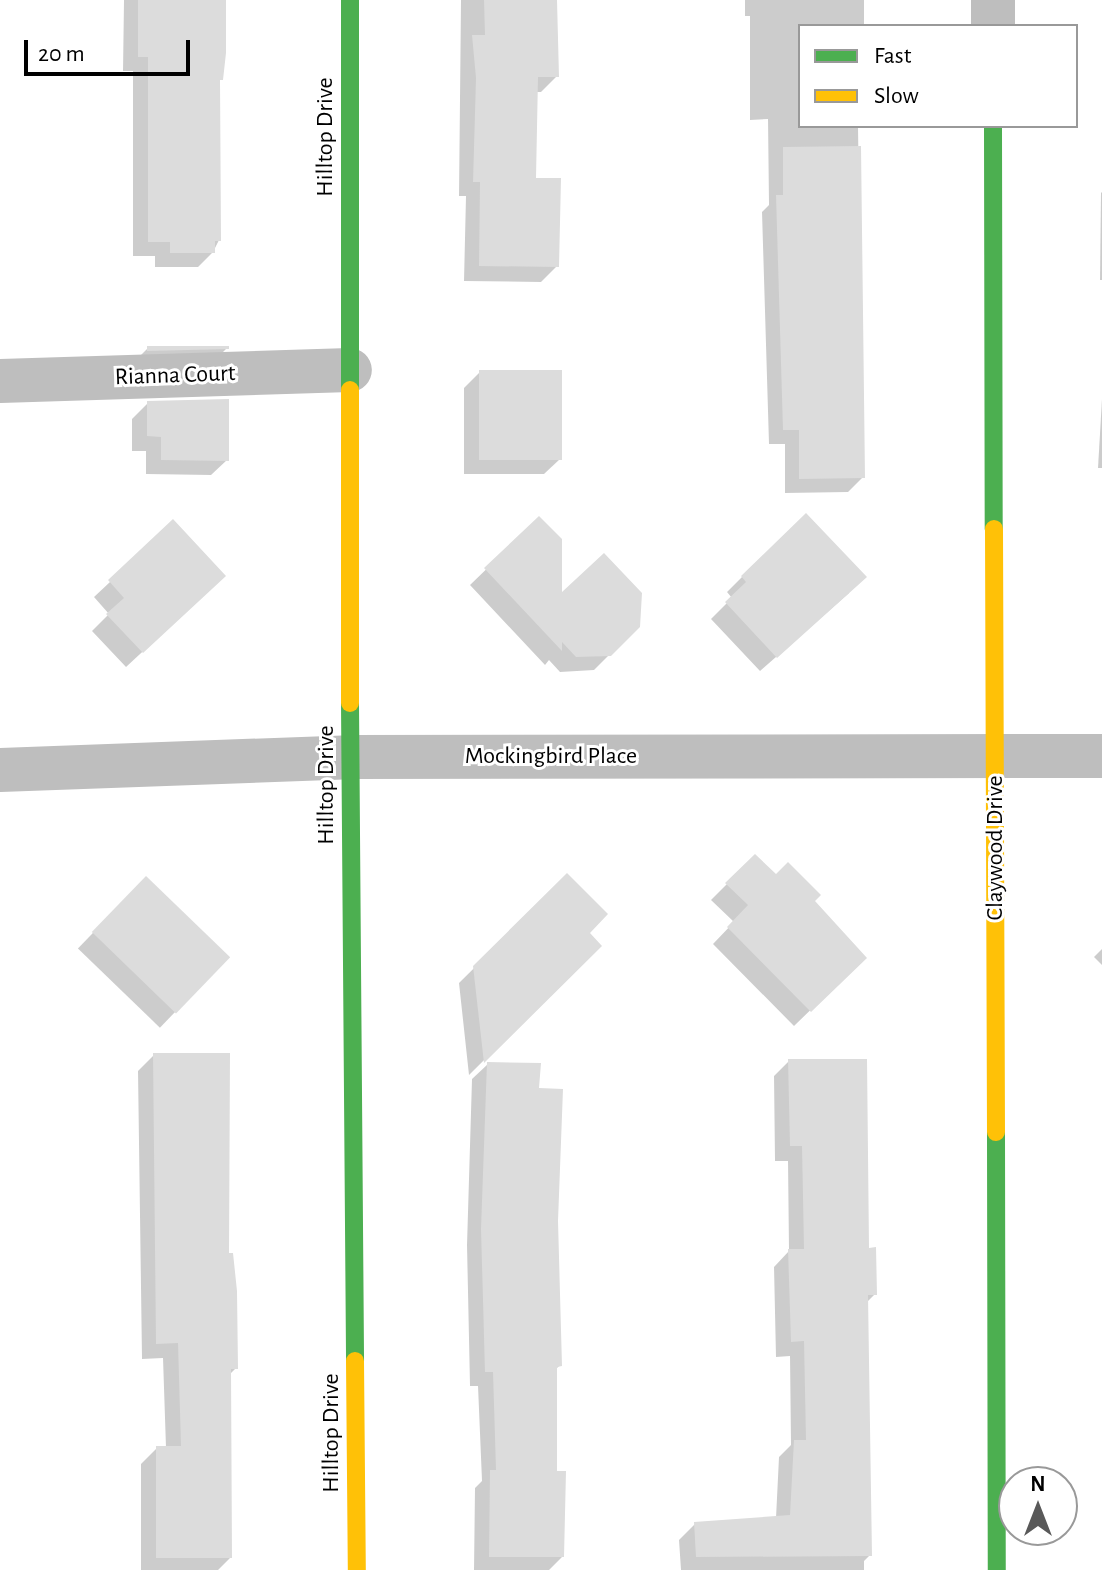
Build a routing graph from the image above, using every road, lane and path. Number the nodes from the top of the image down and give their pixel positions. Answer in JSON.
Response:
{"nodes":[{"id":1,"x":350,"y":0,"type":"edge"},
{"id":2,"x":993,"y":0,"type":"edge"},
{"id":3,"x":993,"y":24,"type":"edge"},
{"id":4,"x":993,"y":128,"type":"edge"},
{"id":5,"x":350,"y":370,"type":"junction"},
{"id":6,"x":0,"y":381,"type":"edge"},
{"id":7,"x":995,"y":756,"type":"junction"},
{"id":8,"x":1102,"y":756,"type":"edge"},
{"id":9,"x":350,"y":757,"type":"junction"},
{"id":10,"x":0,"y":770,"type":"edge"},
{"id":11,"x":357,"y":1570,"type":"edge"},
{"id":12,"x":997,"y":1570,"type":"edge"}],
"edges":[{"from":1,"to":5,"type":"street","name":"Hilltop Drive"},
{"from":2,"to":3,"type":"street"},
{"from":4,"to":7,"type":"street","name":"Claywood Drive"},
{"from":5,"to":6,"type":"street","name":"Rianna Court"},
{"from":5,"to":9,"type":"street","name":"Hilltop Drive"},
{"from":7,"to":8,"type":"street","name":"Mockingbird Place"},
{"from":7,"to":9,"type":"street","name":"Mockingbird Place"},
{"from":7,"to":12,"type":"street","name":"Claywood Drive"},
{"from":9,"to":10,"type":"street","name":"Mockingbird Place"},
{"from":9,"to":11,"type":"street","name":"Hilltop Drive"}]}
